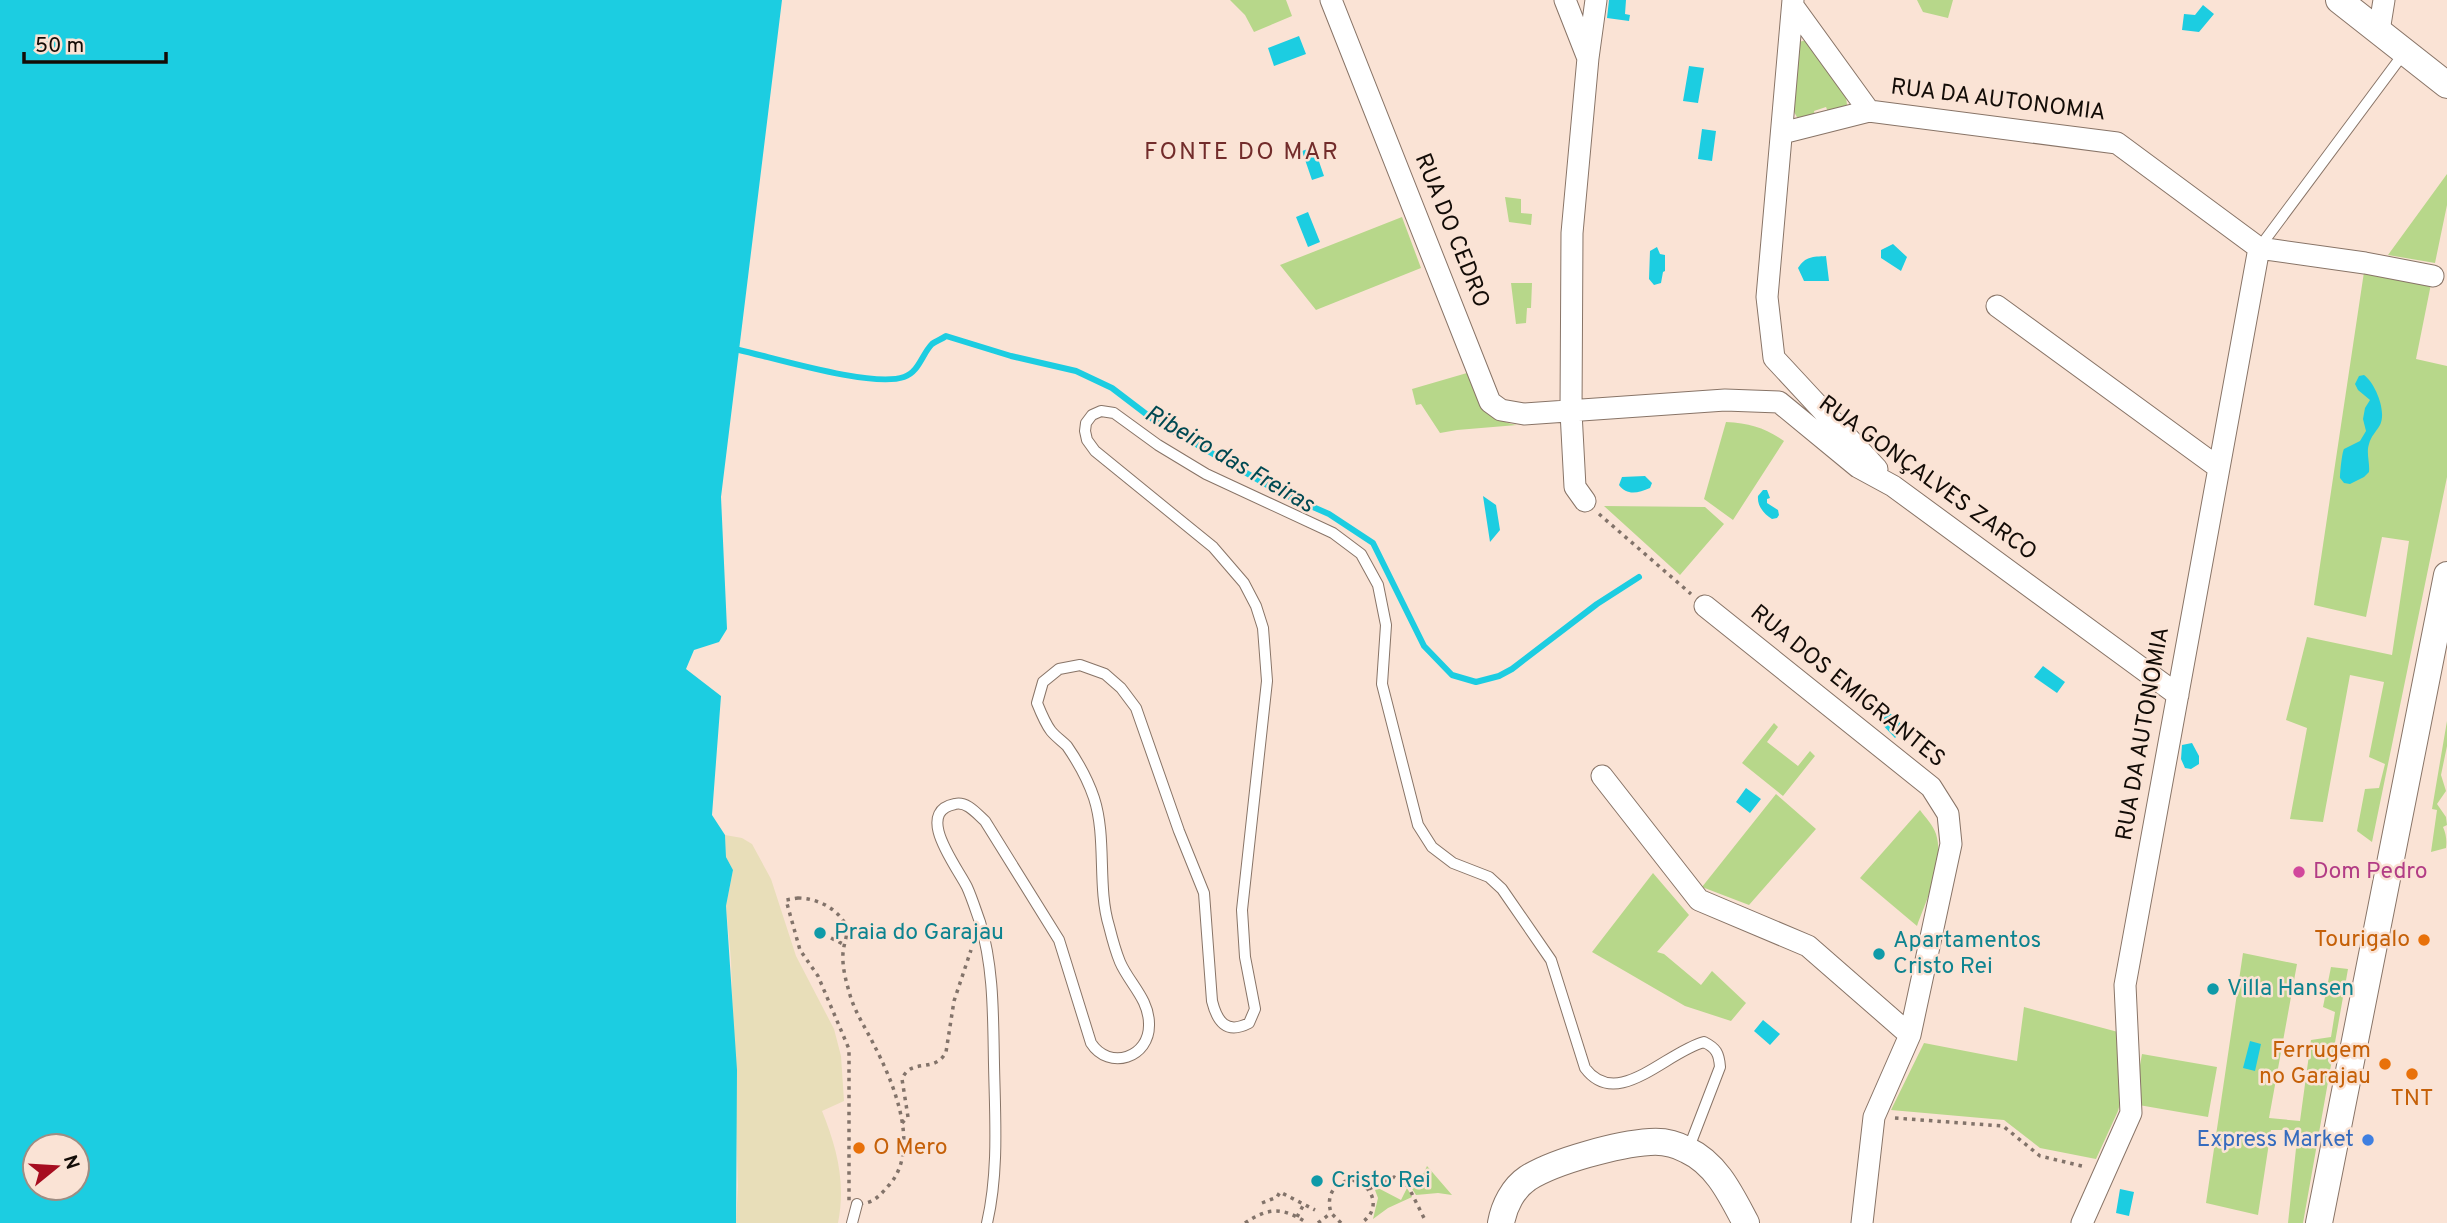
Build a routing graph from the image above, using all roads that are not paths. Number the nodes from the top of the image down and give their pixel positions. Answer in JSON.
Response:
{"nodes":[{"id":1,"x":1331,"y":0,"type":"edge"},
{"id":2,"x":1565,"y":0,"type":"edge"},
{"id":3,"x":1596,"y":0,"type":"edge"},
{"id":4,"x":2339,"y":0,"type":"edge"},
{"id":5,"x":2384,"y":0,"type":"edge"},
{"id":6,"x":1793,"y":3,"type":"edge"},
{"id":7,"x":2379,"y":31,"type":"junction"},
{"id":8,"x":2405,"y":51,"type":"junction"},
{"id":9,"x":1588,"y":58,"type":"junction"},
{"id":10,"x":2447,"y":85,"type":"edge"},
{"id":11,"x":1869,"y":111,"type":"junction"},
{"id":12,"x":1782,"y":133,"type":"junction"},
{"id":13,"x":2259,"y":248,"type":"junction"},
{"id":14,"x":2433,"y":276,"type":"dead end"},
{"id":15,"x":1997,"y":306,"type":"dead end"},
{"id":16,"x":1572,"y":412,"type":"junction"},
{"id":17,"x":2219,"y":468,"type":"junction"},
{"id":18,"x":1893,"y":486,"type":"junction"},
{"id":19,"x":1584,"y":501,"type":"road end"},
{"id":20,"x":2447,"y":575,"type":"edge"},
{"id":21,"x":1705,"y":606,"type":"road end"},
{"id":22,"x":2178,"y":695,"type":"junction"},
{"id":23,"x":1602,"y":776,"type":"dead end"},
{"id":24,"x":1910,"y":1035,"type":"junction"},
{"id":25,"x":1688,"y":1150,"type":"junction"},
{"id":26,"x":853,"y":1204,"type":"road end"},
{"id":27,"x":852,"y":1223,"type":"edge"},
{"id":28,"x":987,"y":1223,"type":"edge"},
{"id":29,"x":1501,"y":1223,"type":"edge"},
{"id":30,"x":1746,"y":1223,"type":"edge"},
{"id":31,"x":1863,"y":1223,"type":"edge"},
{"id":32,"x":2082,"y":1223,"type":"edge"},
{"id":33,"x":2319,"y":1223,"type":"edge"}],
"edges":[{"from":1,"to":16,"type":"street","name":"RUA DO CEDRO"},
{"from":2,"to":9,"type":"street"},
{"from":3,"to":9,"type":"street"},
{"from":4,"to":7,"type":"street"},
{"from":5,"to":7,"type":"street"},
{"from":6,"to":11,"type":"street"},
{"from":6,"to":12,"type":"street"},
{"from":7,"to":8,"type":"street"},
{"from":8,"to":10,"type":"street"},
{"from":8,"to":13,"type":"lane","name":"RUA DA AUTONOMIA"},
{"from":9,"to":16,"type":"street"},
{"from":11,"to":12,"type":"street","name":"RUA DA AUTONOMIA"},
{"from":11,"to":13,"type":"street","name":"RUA DA AUTONOMIA"},
{"from":12,"to":18,"type":"street"},
{"from":13,"to":14,"type":"street","name":"RUA DA AUTONOMIA"},
{"from":13,"to":17,"type":"street","name":"RUA DA AUTONOMIA"},
{"from":15,"to":17,"type":"street"},
{"from":16,"to":18,"type":"street","name":"RUA GONÇALVES ZARCO"},
{"from":16,"to":19,"type":"street"},
{"from":17,"to":22,"type":"street","name":"RUA DA AUTONOMIA"},
{"from":18,"to":22,"type":"street","name":"RUA GONÇALVES ZARCO"},
{"from":20,"to":33,"type":"street"},
{"from":21,"to":24,"type":"street","name":"RUA DOS EMIGRANTES"},
{"from":22,"to":32,"type":"street","name":"RUA DA AUTONOMIA"},
{"from":23,"to":24,"type":"street"},
{"from":24,"to":31,"type":"street","name":"RUA DOS EMIGRANTES"},
{"from":25,"to":28,"type":"lane"},
{"from":25,"to":29,"type":"street"},
{"from":25,"to":30,"type":"street"},
{"from":26,"to":27,"type":"lane"}]}
